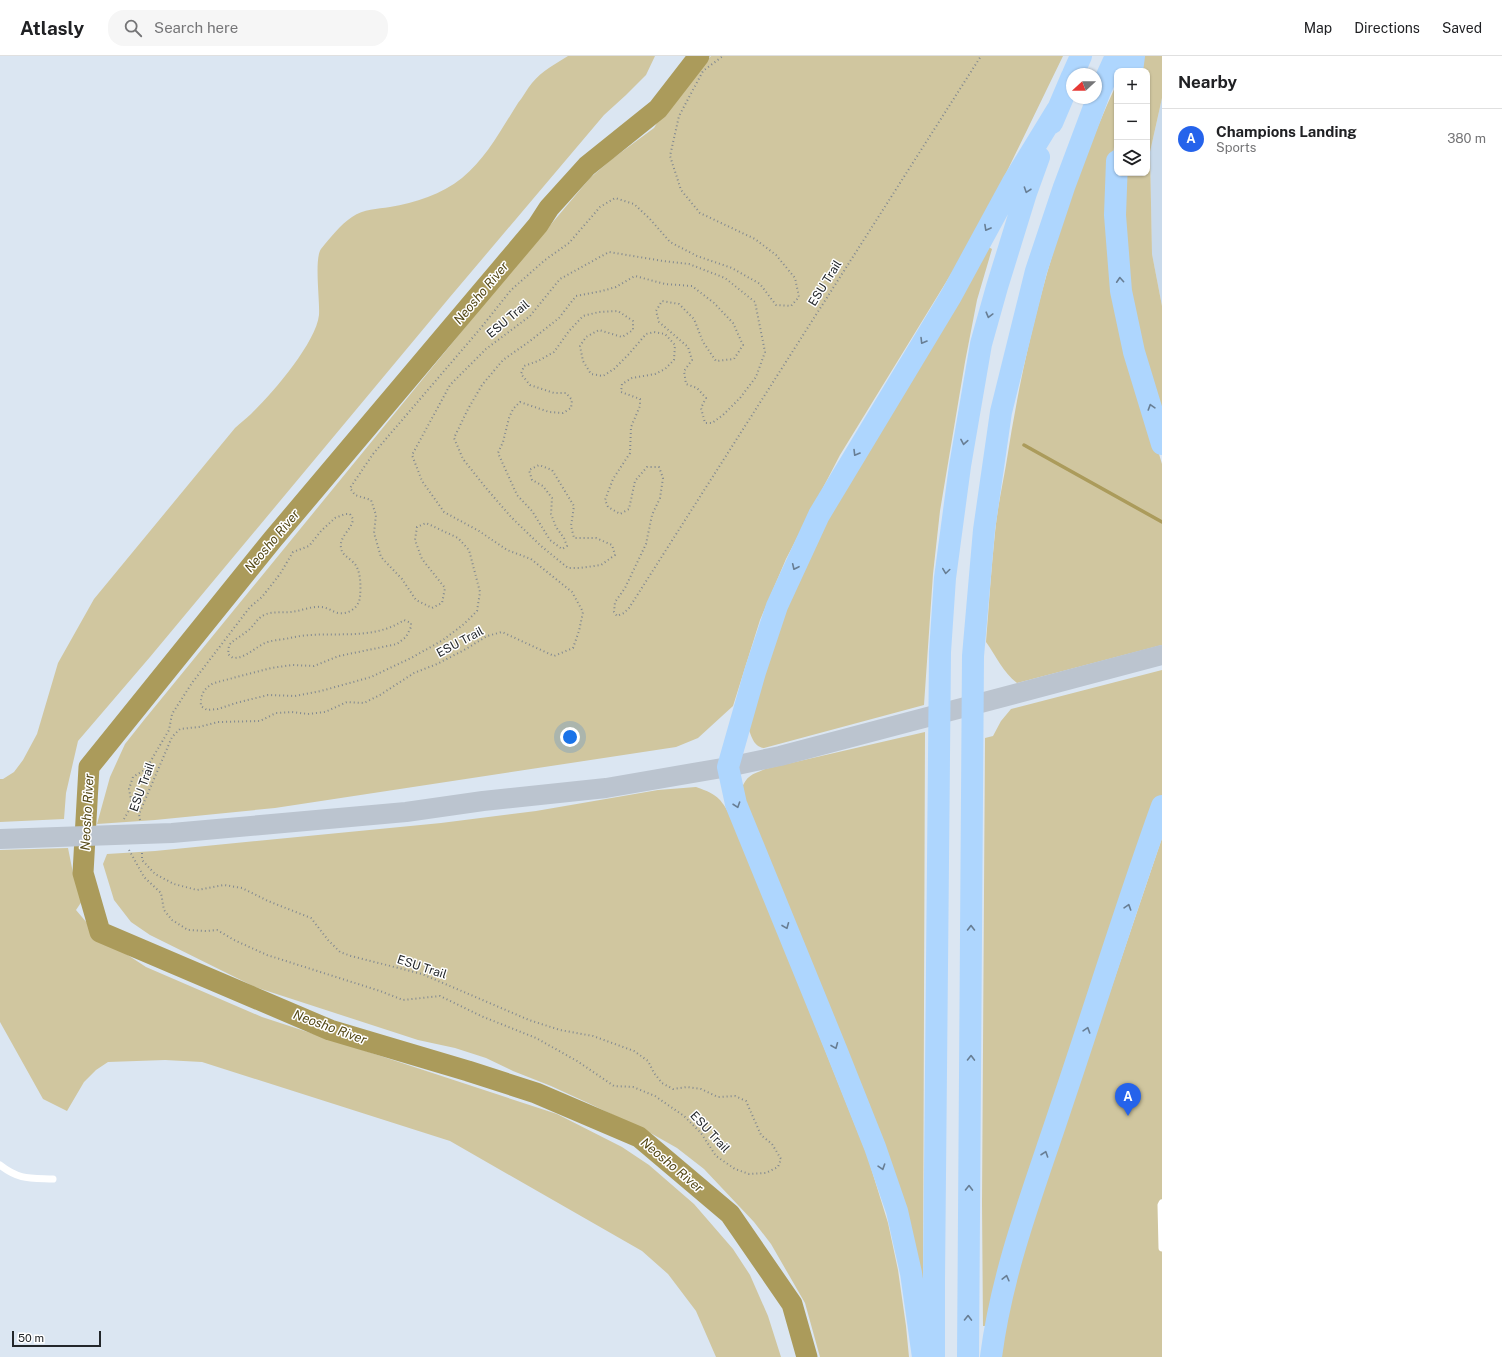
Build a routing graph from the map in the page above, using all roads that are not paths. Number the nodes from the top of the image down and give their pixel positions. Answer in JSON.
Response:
{"nodes":[{"id":1,"x":1081,"y":56,"type":"edge"},
{"id":2,"x":1116,"y":56,"type":"edge"},
{"id":3,"x":1134,"y":56,"type":"edge"},
{"id":4,"x":1075,"y":68,"type":"edge"},
{"id":5,"x":1132,"y":68,"type":"edge"},
{"id":6,"x":1066,"y":89,"type":"edge"},
{"id":7,"x":1057,"y":110,"type":"junction"},
{"id":8,"x":1116,"y":176,"type":"edge"},
{"id":9,"x":1162,"y":444,"type":"edge"},
{"id":10,"x":1162,"y":655,"type":"edge"},
{"id":11,"x":728,"y":767,"type":"junction"},
{"id":12,"x":1162,"y":806,"type":"edge"},
{"id":13,"x":0,"y":839,"type":"edge"},
{"id":14,"x":0,"y":1165,"type":"edge"},
{"id":15,"x":53,"y":1179,"type":"dead end"},
{"id":16,"x":1162,"y":1203,"type":"edge"},
{"id":17,"x":1162,"y":1248,"type":"edge"},
{"id":18,"x":923,"y":1357,"type":"edge"},
{"id":19,"x":934,"y":1357,"type":"edge"},
{"id":20,"x":968,"y":1357,"type":"edge"},
{"id":21,"x":991,"y":1357,"type":"edge"}],
"edges":[{"from":1,"to":4,"type":"highway"},
{"from":20,"to":2,"type":"highway","one_way":true},
{"from":3,"to":5,"type":"highway"},
{"from":6,"to":7,"type":"highway"},
{"from":7,"to":11,"type":"highway","one_way":true},
{"from":7,"to":19,"type":"highway","one_way":true},
{"from":9,"to":8,"type":"highway","one_way":true},
{"from":10,"to":11,"type":"main road"},
{"from":11,"to":13,"type":"main road"},
{"from":11,"to":18,"type":"highway","one_way":true},
{"from":21,"to":12,"type":"highway","one_way":true},
{"from":14,"to":15,"type":"lane"},
{"from":16,"to":17,"type":"lane"}]}
